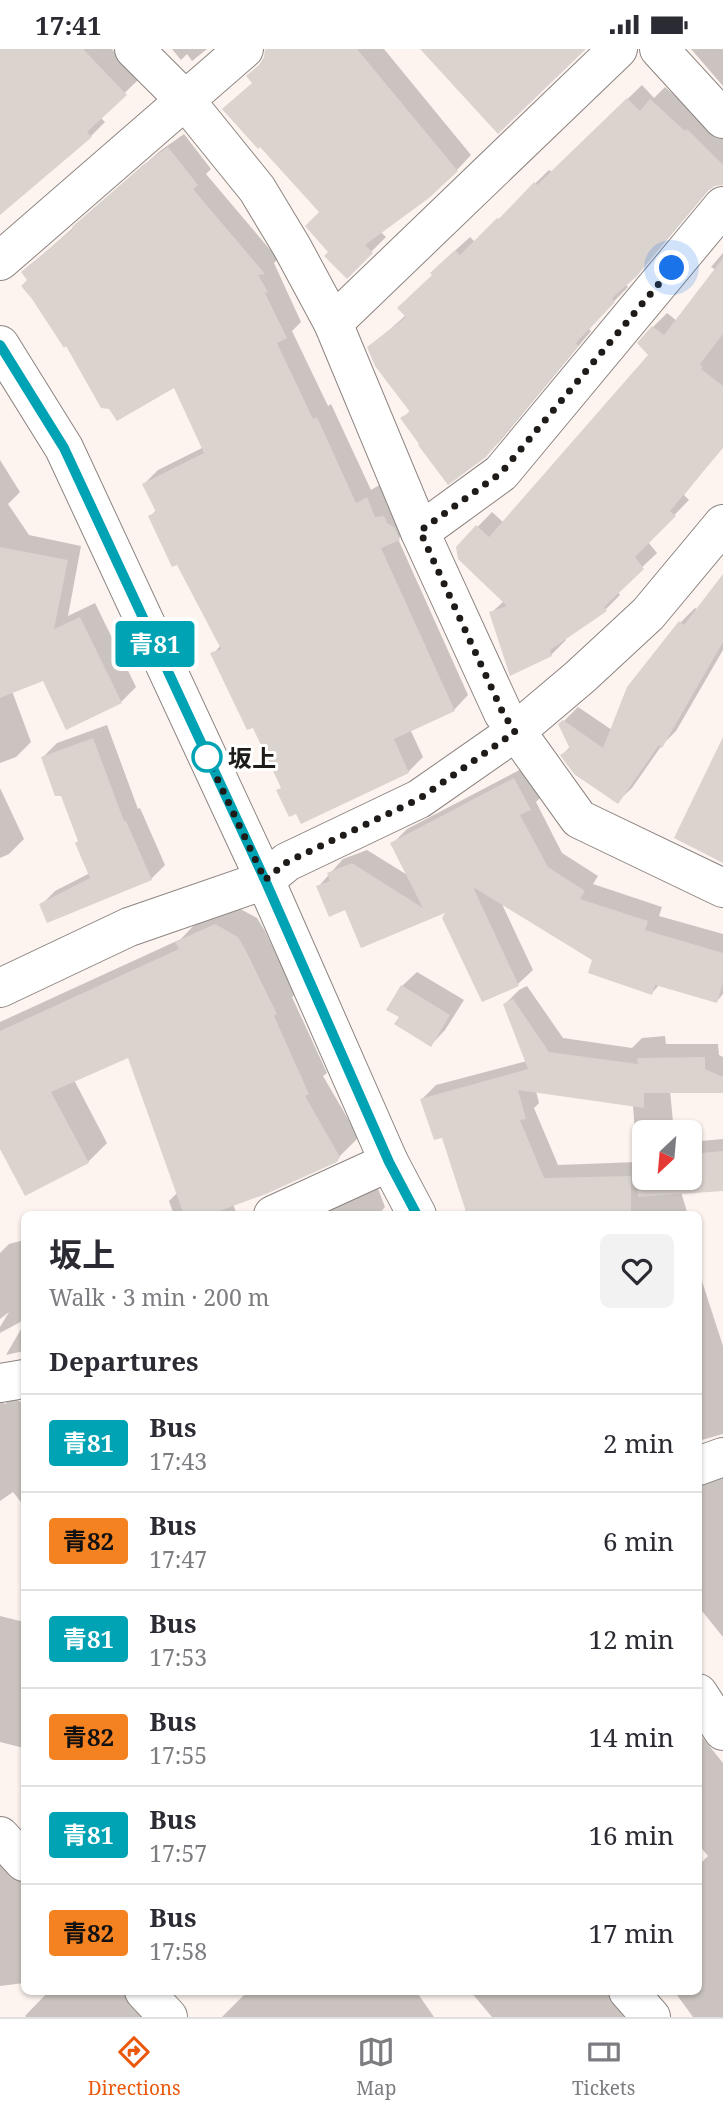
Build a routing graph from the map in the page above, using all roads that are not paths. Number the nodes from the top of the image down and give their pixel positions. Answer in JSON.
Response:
{"nodes":[{"id":1,"x":134,"y":49,"type":"edge"},
{"id":2,"x":244,"y":49,"type":"edge"},
{"id":3,"x":618,"y":49,"type":"edge"},
{"id":4,"x":659,"y":49,"type":"edge"},
{"id":5,"x":185,"y":100,"type":"junction"},
{"id":6,"x":723,"y":119,"type":"edge"},
{"id":7,"x":723,"y":206,"type":"edge"},
{"id":8,"x":0,"y":261,"type":"edge"},
{"id":9,"x":333,"y":323,"type":"junction"},
{"id":10,"x":0,"y":345,"type":"edge"},
{"id":11,"x":723,"y":524,"type":"edge"},
{"id":12,"x":420,"y":531,"type":"junction"},
{"id":13,"x":515,"y":732,"type":"junction"},
{"id":14,"x":265,"y":880,"type":"junction"},
{"id":15,"x":723,"y":888,"type":"edge"},
{"id":16,"x":0,"y":988,"type":"edge"},
{"id":17,"x":389,"y":1162,"type":"junction"},
{"id":18,"x":282,"y":1211,"type":"edge"},
{"id":19,"x":415,"y":1211,"type":"edge"},
{"id":20,"x":21,"y":1380,"type":"edge"},
{"id":21,"x":0,"y":1383,"type":"edge"},
{"id":22,"x":723,"y":1457,"type":"edge"},
{"id":23,"x":702,"y":1465,"type":"edge"},
{"id":24,"x":702,"y":1699,"type":"edge"},
{"id":25,"x":723,"y":1731,"type":"edge"},
{"id":26,"x":0,"y":1836,"type":"edge"},
{"id":27,"x":21,"y":1859,"type":"edge"},
{"id":28,"x":148,"y":1995,"type":"edge"},
{"id":29,"x":632,"y":1995,"type":"edge"},
{"id":30,"x":168,"y":2017,"type":"edge"},
{"id":31,"x":651,"y":2017,"type":"edge"}],
"edges":[{"from":1,"to":5,"type":"street"},
{"from":2,"to":5,"type":"street"},
{"from":3,"to":9,"type":"street"},
{"from":4,"to":6,"type":"street"},
{"from":5,"to":8,"type":"street"},
{"from":5,"to":9,"type":"street"},
{"from":7,"to":12,"type":"street"},
{"from":9,"to":12,"type":"street"},
{"from":10,"to":14,"type":"street"},
{"from":11,"to":13,"type":"street"},
{"from":12,"to":13,"type":"street"},
{"from":13,"to":14,"type":"street"},
{"from":13,"to":15,"type":"street"},
{"from":14,"to":16,"type":"street"},
{"from":14,"to":17,"type":"street"},
{"from":17,"to":18,"type":"street"},
{"from":17,"to":19,"type":"street"},
{"from":20,"to":21,"type":"street"},
{"from":22,"to":23,"type":"street"},
{"from":24,"to":25,"type":"street"},
{"from":26,"to":27,"type":"street"},
{"from":28,"to":30,"type":"street"},
{"from":29,"to":31,"type":"street"}]}
